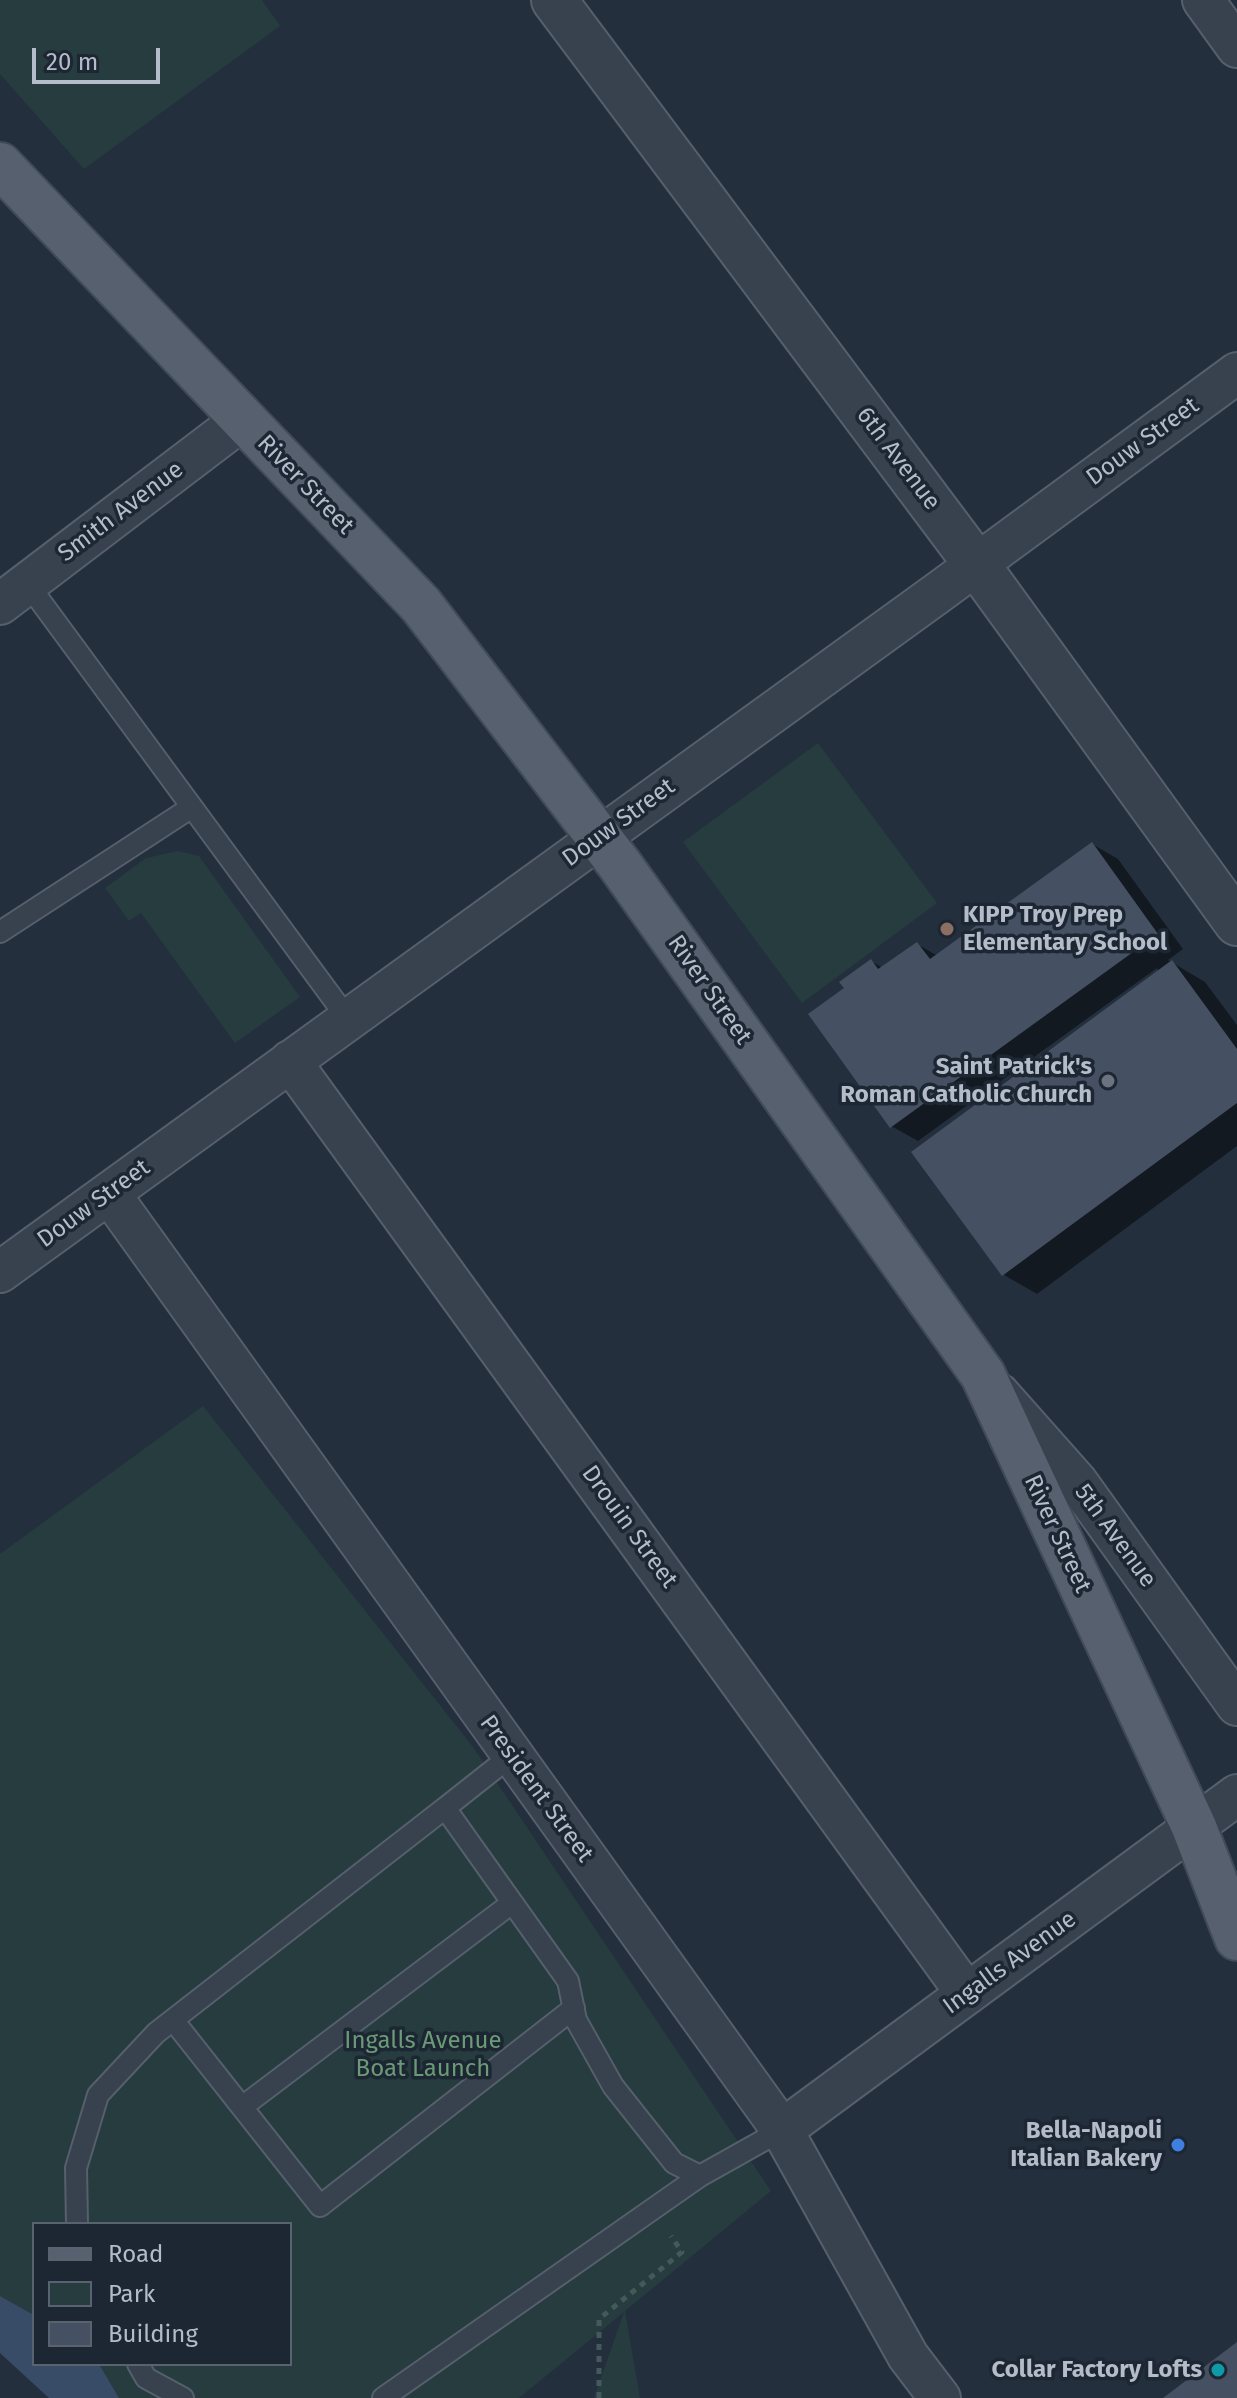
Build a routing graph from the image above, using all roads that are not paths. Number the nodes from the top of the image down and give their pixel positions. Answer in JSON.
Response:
{"nodes":[{"id":1,"x":554,"y":0,"type":"edge"},
{"id":2,"x":1203,"y":0,"type":"edge"},
{"id":3,"x":1237,"y":47,"type":"edge"},
{"id":4,"x":0,"y":165,"type":"edge"},
{"id":5,"x":1237,"y":373,"type":"edge"},
{"id":6,"x":242,"y":420,"type":"junction"},
{"id":7,"x":977,"y":565,"type":"junction"},
{"id":8,"x":14,"y":594,"type":"edge"},
{"id":9,"x":192,"y":807,"type":"junction"},
{"id":10,"x":599,"y":837,"type":"junction"},
{"id":11,"x":1237,"y":923,"type":"edge"},
{"id":12,"x":0,"y":932,"type":"edge"},
{"id":13,"x":348,"y":1019,"type":"junction"},
{"id":14,"x":290,"y":1061,"type":"junction"},
{"id":15,"x":109,"y":1193,"type":"junction"},
{"id":16,"x":0,"y":1272,"type":"edge"},
{"id":17,"x":983,"y":1375,"type":"junction"},
{"id":18,"x":1237,"y":1705,"type":"edge"},
{"id":19,"x":512,"y":1755,"type":"junction"},
{"id":20,"x":1237,"y":1795,"type":"edge"},
{"id":21,"x":445,"y":1808,"type":"junction"},
{"id":22,"x":1194,"y":1827,"type":"junction"},
{"id":23,"x":512,"y":1903,"type":"junction"},
{"id":24,"x":1237,"y":1938,"type":"edge"},
{"id":25,"x":967,"y":1994,"type":"junction"},
{"id":26,"x":574,"y":2008,"type":"junction"},
{"id":27,"x":173,"y":2020,"type":"junction"},
{"id":28,"x":242,"y":2107,"type":"junction"},
{"id":29,"x":782,"y":2130,"type":"junction"},
{"id":30,"x":700,"y":2176,"type":"junction"},
{"id":31,"x":77,"y":2222,"type":"edge"},
{"id":32,"x":142,"y":2371,"type":"edge"},
{"id":33,"x":158,"y":2398,"type":"edge"},
{"id":34,"x":183,"y":2398,"type":"edge"},
{"id":35,"x":383,"y":2398,"type":"edge"},
{"id":36,"x":940,"y":2398,"type":"edge"}],
"edges":[{"from":1,"to":7,"type":"street","name":"6th Avenue"},
{"from":2,"to":3,"type":"street"},
{"from":4,"to":6,"type":"main road","name":"River Street"},
{"from":5,"to":7,"type":"street","name":"Douw Street"},
{"from":6,"to":8,"type":"street","name":"Smith Avenue"},
{"from":6,"to":10,"type":"main road","name":"River Street"},
{"from":7,"to":10,"type":"street","name":"Douw Street"},
{"from":7,"to":11,"type":"street","name":"6th Avenue"},
{"from":8,"to":9,"type":"lane"},
{"from":9,"to":12,"type":"lane"},
{"from":9,"to":13,"type":"lane"},
{"from":10,"to":13,"type":"street","name":"Douw Street"},
{"from":10,"to":17,"type":"main road","name":"River Street"},
{"from":13,"to":14,"type":"street","name":"Douw Street"},
{"from":14,"to":15,"type":"street","name":"Douw Street"},
{"from":14,"to":25,"type":"street","name":"Drouin Street"},
{"from":15,"to":16,"type":"street","name":"Douw Street"},
{"from":15,"to":19,"type":"street","name":"President Street"},
{"from":17,"to":18,"type":"street","name":"5th Avenue"},
{"from":17,"to":22,"type":"main road","name":"River Street"},
{"from":19,"to":21,"type":"lane"},
{"from":19,"to":29,"type":"street","name":"President Street"},
{"from":20,"to":22,"type":"street","name":"Ingalls Avenue"},
{"from":21,"to":23,"type":"lane"},
{"from":21,"to":27,"type":"lane"},
{"from":22,"to":24,"type":"main road","name":"River Street"},
{"from":22,"to":25,"type":"street","name":"Ingalls Avenue"},
{"from":23,"to":26,"type":"lane"},
{"from":23,"to":28,"type":"lane"},
{"from":25,"to":29,"type":"street","name":"Ingalls Avenue"},
{"from":26,"to":28,"type":"lane"},
{"from":26,"to":30,"type":"lane"},
{"from":27,"to":28,"type":"lane"},
{"from":27,"to":31,"type":"lane"},
{"from":29,"to":30,"type":"lane"},
{"from":29,"to":36,"type":"street","name":"President Street"},
{"from":30,"to":35,"type":"lane"},
{"from":32,"to":33,"type":"lane"},
{"from":32,"to":34,"type":"lane"}]}
